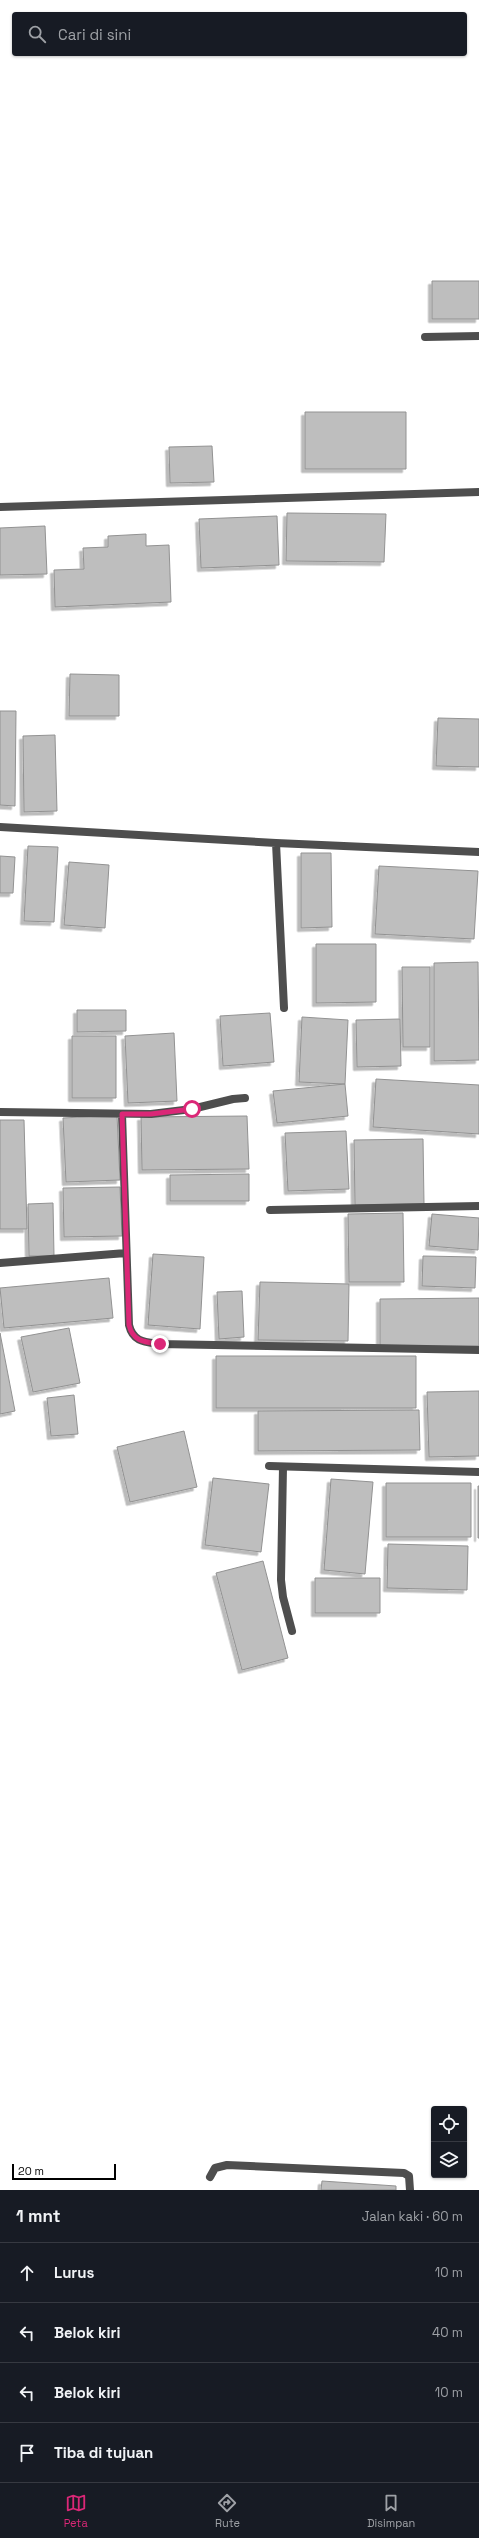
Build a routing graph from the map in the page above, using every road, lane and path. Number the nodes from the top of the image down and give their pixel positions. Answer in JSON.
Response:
{"nodes":[{"id":1,"x":479,"y":336,"type":"edge"},
{"id":2,"x":425,"y":338,"type":"dead end"},
{"id":3,"x":479,"y":492,"type":"edge"},
{"id":4,"x":0,"y":507,"type":"edge"},
{"id":5,"x":0,"y":827,"type":"edge"},
{"id":6,"x":276,"y":844,"type":"junction"},
{"id":7,"x":479,"y":852,"type":"edge"},
{"id":8,"x":284,"y":1008,"type":"dead end"},
{"id":9,"x":245,"y":1098,"type":"dead end"},
{"id":10,"x":0,"y":1112,"type":"edge"},
{"id":11,"x":122,"y":1114,"type":"junction"},
{"id":12,"x":479,"y":1206,"type":"edge"},
{"id":13,"x":270,"y":1210,"type":"dead end"},
{"id":14,"x":126,"y":1253,"type":"junction"},
{"id":15,"x":0,"y":1263,"type":"edge"},
{"id":16,"x":479,"y":1350,"type":"edge"},
{"id":17,"x":269,"y":1466,"type":"dead end"},
{"id":18,"x":283,"y":1467,"type":"junction"},
{"id":19,"x":479,"y":1472,"type":"edge"},
{"id":20,"x":292,"y":1630,"type":"dead end"},
{"id":21,"x":210,"y":2177,"type":"dead end"},
{"id":22,"x":410,"y":2190,"type":"edge"}],
"edges":[{"from":1,"to":2,"type":"street"},
{"from":3,"to":4,"type":"street"},
{"from":5,"to":6,"type":"street"},
{"from":6,"to":7,"type":"street"},
{"from":6,"to":8,"type":"street"},
{"from":9,"to":11,"type":"street"},
{"from":10,"to":11,"type":"street"},
{"from":11,"to":14,"type":"street"},
{"from":12,"to":13,"type":"street"},
{"from":14,"to":15,"type":"street"},
{"from":14,"to":16,"type":"street"},
{"from":17,"to":18,"type":"street"},
{"from":18,"to":19,"type":"street"},
{"from":18,"to":20,"type":"street"},
{"from":21,"to":22,"type":"street"}]}
